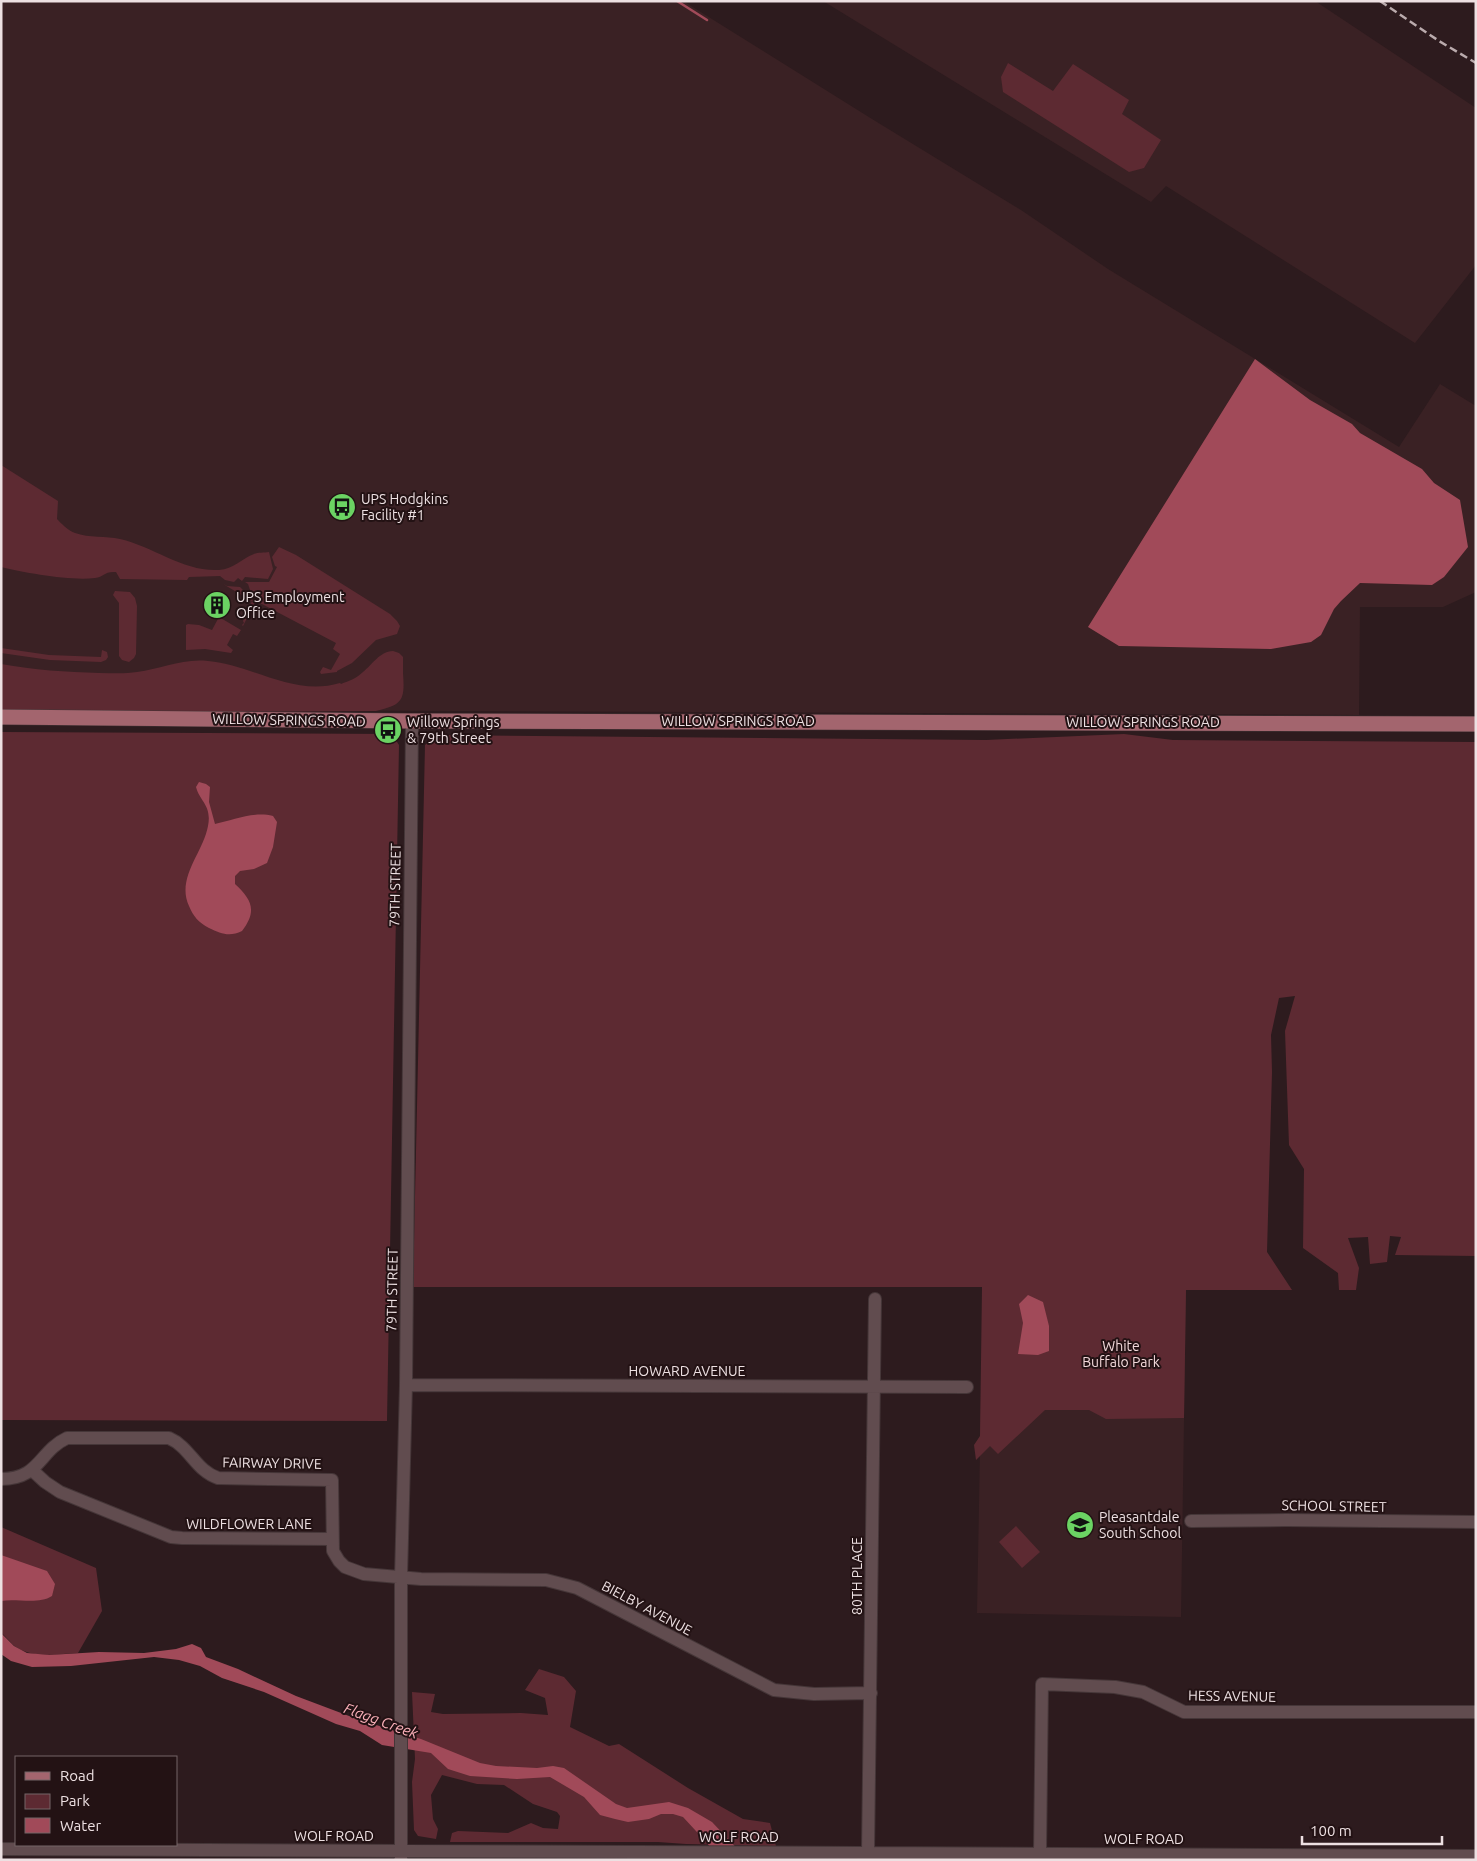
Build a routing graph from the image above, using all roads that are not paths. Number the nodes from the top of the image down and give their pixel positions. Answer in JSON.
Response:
{"nodes":[{"id":1,"x":1,"y":717,"type":"edge"},
{"id":2,"x":412,"y":721,"type":"junction"},
{"id":3,"x":1476,"y":724,"type":"edge"},
{"id":4,"x":875,"y":1299,"type":"dead end"},
{"id":5,"x":406,"y":1385,"type":"junction"},
{"id":6,"x":873,"y":1386,"type":"junction"},
{"id":7,"x":968,"y":1387,"type":"dead end"},
{"id":8,"x":32,"y":1470,"type":"junction"},
{"id":9,"x":1,"y":1478,"type":"edge"},
{"id":10,"x":1191,"y":1521,"type":"dead end"},
{"id":11,"x":1476,"y":1522,"type":"edge"},
{"id":12,"x":332,"y":1539,"type":"junction"},
{"id":13,"x":401,"y":1578,"type":"junction"},
{"id":14,"x":870,"y":1693,"type":"junction"},
{"id":15,"x":1476,"y":1712,"type":"edge"},
{"id":16,"x":1,"y":1849,"type":"edge"},
{"id":17,"x":868,"y":1853,"type":"junction"},
{"id":18,"x":1040,"y":1854,"type":"junction"},
{"id":19,"x":401,"y":1855,"type":"edge"},
{"id":20,"x":1476,"y":1856,"type":"edge"},
{"id":21,"x":974,"y":1857,"type":"edge"}],
"edges":[{"from":1,"to":2,"type":"main road","name":"WILLOW SPRINGS ROAD"},
{"from":2,"to":3,"type":"main road","name":"WILLOW SPRINGS ROAD"},
{"from":2,"to":5,"type":"street","name":"79TH STREET"},
{"from":4,"to":6,"type":"street","name":"80TH PLACE"},
{"from":5,"to":6,"type":"street","name":"HOWARD AVENUE"},
{"from":5,"to":13,"type":"street","name":"79TH STREET"},
{"from":6,"to":7,"type":"street","name":"HOWARD AVENUE"},
{"from":6,"to":14,"type":"street","name":"80TH PLACE"},
{"from":8,"to":9,"type":"street","name":"FAIRWAY DRIVE"},
{"from":8,"to":12,"type":"street","name":"WILDFLOWER LANE"},
{"from":8,"to":12,"type":"street","name":"FAIRWAY DRIVE"},
{"from":10,"to":11,"type":"street","name":"SCHOOL STREET"},
{"from":12,"to":13,"type":"street","name":"FAIRWAY DRIVE"},
{"from":13,"to":14,"type":"street","name":"BIELBY AVENUE"},
{"from":13,"to":19,"type":"street","name":"79TH STREET"},
{"from":14,"to":17,"type":"street","name":"80TH PLACE"},
{"from":15,"to":18,"type":"street","name":"HESS AVENUE"},
{"from":16,"to":19,"type":"street","name":"WOLF ROAD"},
{"from":17,"to":19,"type":"street","name":"WOLF ROAD"},
{"from":17,"to":21,"type":"street","name":"WOLF ROAD"},
{"from":18,"to":20,"type":"street","name":"WOLF ROAD"},
{"from":18,"to":21,"type":"street","name":"WOLF ROAD"}]}
